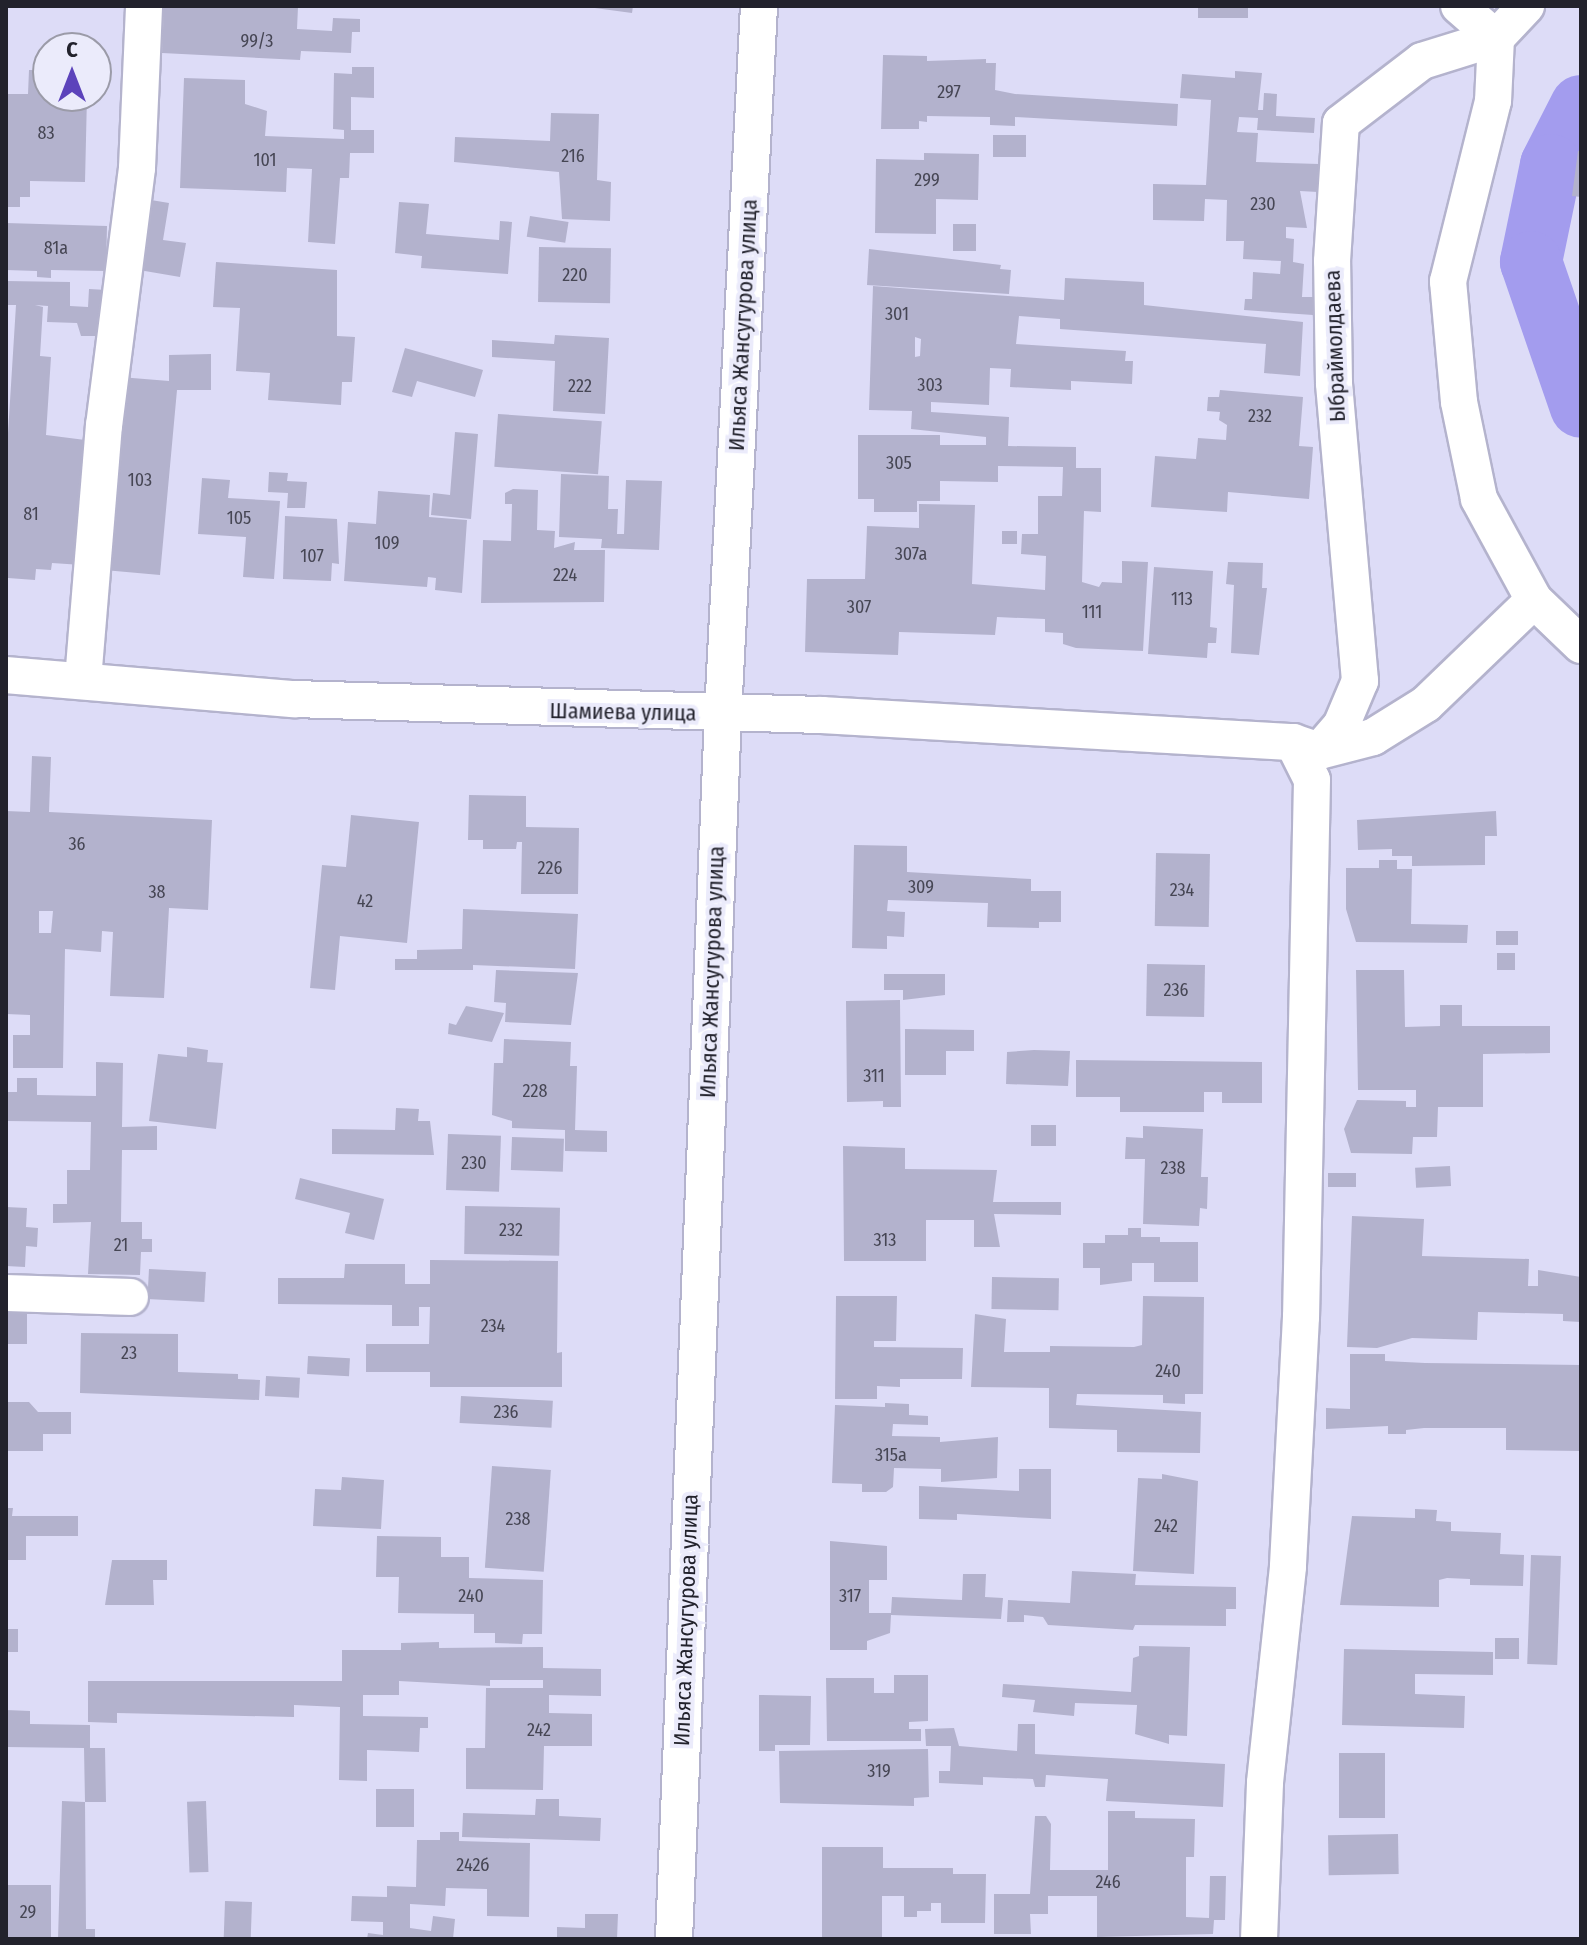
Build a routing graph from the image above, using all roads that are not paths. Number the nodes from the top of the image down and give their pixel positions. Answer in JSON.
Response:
{"nodes":[{"id":1,"x":144,"y":6,"type":"edge"},
{"id":2,"x":759,"y":6,"type":"edge"},
{"id":3,"x":1459,"y":6,"type":"edge"},
{"id":4,"x":1526,"y":6,"type":"edge"},
{"id":5,"x":1496,"y":38,"type":"junction"},
{"id":6,"x":1534,"y":600,"type":"junction"},
{"id":7,"x":1581,"y":645,"type":"edge"},
{"id":8,"x":6,"y":675,"type":"edge"},
{"id":9,"x":83,"y":680,"type":"junction"},
{"id":10,"x":723,"y":714,"type":"junction"},
{"id":11,"x":1306,"y":746,"type":"junction"},
{"id":12,"x":6,"y":1293,"type":"edge"},
{"id":13,"x":130,"y":1297,"type":"dead end"},
{"id":14,"x":674,"y":1939,"type":"edge"},
{"id":15,"x":1259,"y":1939,"type":"edge"}],
"edges":[{"from":1,"to":9,"type":"street"},
{"from":2,"to":10,"type":"street","name":"Ильяса Жансугурова улица"},
{"from":3,"to":5,"type":"street"},
{"from":4,"to":5,"type":"street","name":"Ыбраймолдаева"},
{"from":5,"to":6,"type":"street"},
{"from":5,"to":11,"type":"street","name":"Ыбраймолдаева"},
{"from":6,"to":7,"type":"street"},
{"from":6,"to":11,"type":"street","name":"Шамиева улица"},
{"from":8,"to":9,"type":"street","name":"Шамиева улица"},
{"from":9,"to":10,"type":"street","name":"Шамиева улица"},
{"from":10,"to":11,"type":"street","name":"Шамиева улица"},
{"from":10,"to":14,"type":"street","name":"Ильяса Жансугурова улица"},
{"from":11,"to":15,"type":"street"},
{"from":12,"to":13,"type":"street"}]}
